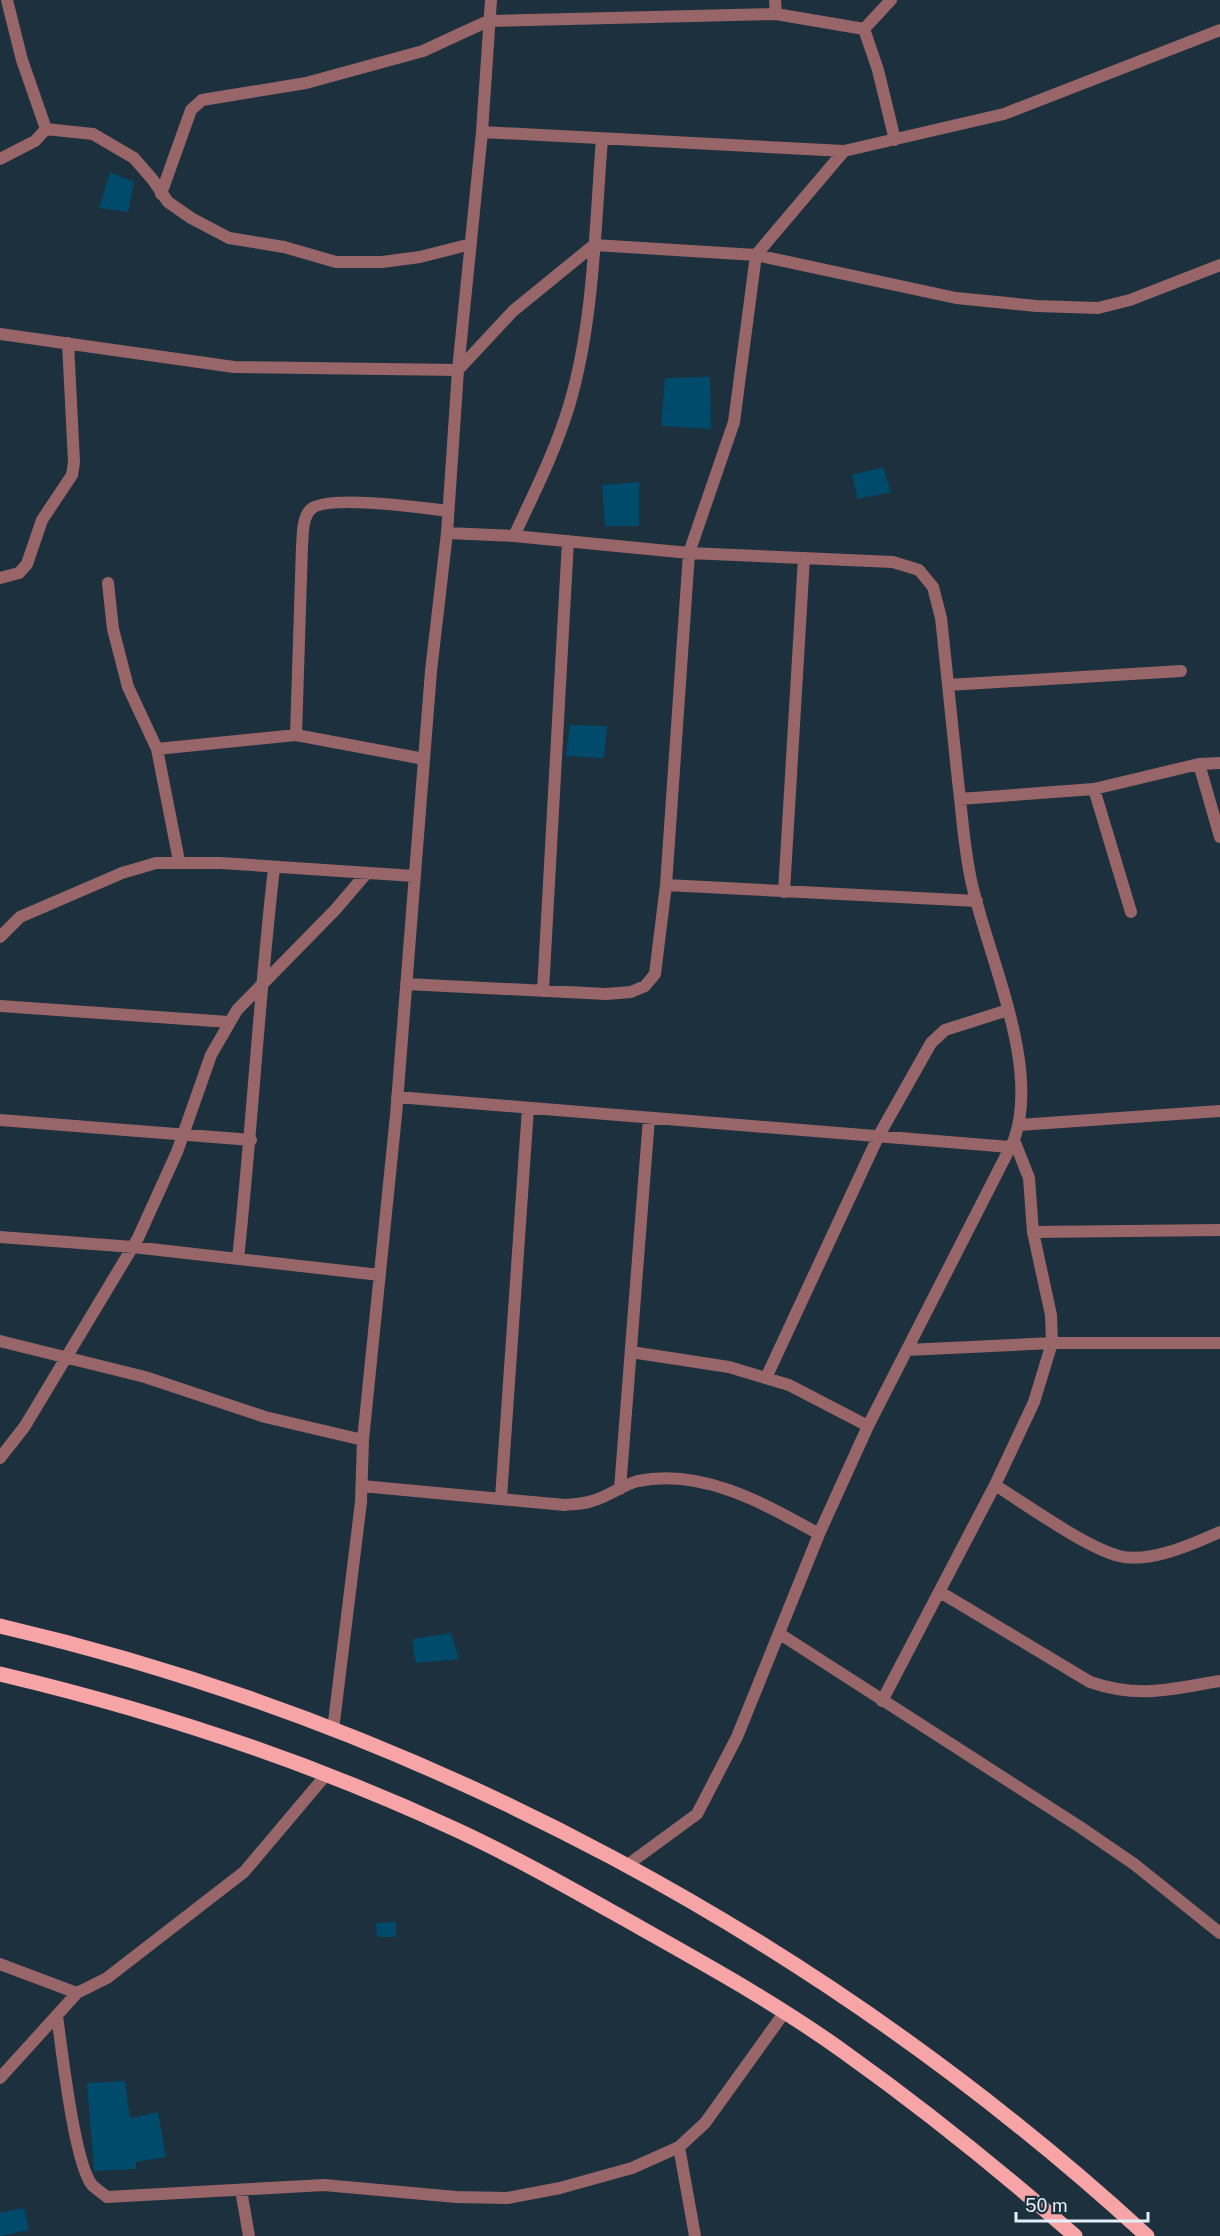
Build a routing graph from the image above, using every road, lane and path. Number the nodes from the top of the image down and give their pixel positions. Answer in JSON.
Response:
{"nodes":[{"id":1,"x":7,"y":0,"type":"edge"},
{"id":2,"x":491,"y":0,"type":"edge"},
{"id":3,"x":775,"y":0,"type":"edge"},
{"id":4,"x":891,"y":0,"type":"edge"},
{"id":5,"x":776,"y":14,"type":"junction"},
{"id":6,"x":488,"y":21,"type":"junction"},
{"id":7,"x":864,"y":29,"type":"junction"},
{"id":8,"x":1220,"y":30,"type":"edge"},
{"id":9,"x":46,"y":129,"type":"junction"},
{"id":10,"x":482,"y":132,"type":"junction"},
{"id":11,"x":602,"y":140,"type":"junction"},
{"id":12,"x":896,"y":140,"type":"junction"},
{"id":13,"x":844,"y":151,"type":"junction"},
{"id":14,"x":0,"y":159,"type":"edge"},
{"id":15,"x":161,"y":194,"type":"junction"},
{"id":16,"x":471,"y":244,"type":"junction"},
{"id":17,"x":594,"y":245,"type":"junction"},
{"id":18,"x":756,"y":255,"type":"junction"},
{"id":19,"x":1220,"y":265,"type":"edge"},
{"id":20,"x":0,"y":334,"type":"edge"},
{"id":21,"x":68,"y":343,"type":"junction"},
{"id":22,"x":458,"y":370,"type":"junction"},
{"id":23,"x":448,"y":511,"type":"junction"},
{"id":24,"x":447,"y":533,"type":"junction"},
{"id":25,"x":514,"y":536,"type":"junction"},
{"id":26,"x":568,"y":542,"type":"junction"},
{"id":27,"x":689,"y":553,"type":"junction"},
{"id":28,"x":804,"y":558,"type":"junction"},
{"id":29,"x":0,"y":578,"type":"edge"},
{"id":30,"x":108,"y":583,"type":"dead end"},
{"id":31,"x":1181,"y":671,"type":"dead end"},
{"id":32,"x":948,"y":685,"type":"junction"},
{"id":33,"x":296,"y":735,"type":"junction"},
{"id":34,"x":157,"y":749,"type":"junction"},
{"id":35,"x":423,"y":759,"type":"junction"},
{"id":36,"x":1220,"y":763,"type":"edge"},
{"id":37,"x":1199,"y":764,"type":"junction"},
{"id":38,"x":1094,"y":789,"type":"junction"},
{"id":39,"x":960,"y":799,"type":"junction"},
{"id":40,"x":1220,"y":837,"type":"edge"},
{"id":41,"x":179,"y":861,"type":"junction"},
{"id":42,"x":274,"y":868,"type":"junction"},
{"id":43,"x":365,"y":875,"type":"junction"},
{"id":44,"x":414,"y":876,"type":"junction"},
{"id":45,"x":666,"y":885,"type":"junction"},
{"id":46,"x":784,"y":892,"type":"junction"},
{"id":47,"x":977,"y":902,"type":"junction"},
{"id":48,"x":1131,"y":912,"type":"dead end"},
{"id":49,"x":0,"y":937,"type":"edge"},
{"id":50,"x":406,"y":984,"type":"junction"},
{"id":51,"x":261,"y":985,"type":"junction"},
{"id":52,"x":543,"y":991,"type":"junction"},
{"id":53,"x":0,"y":1006,"type":"edge"},
{"id":54,"x":1008,"y":1010,"type":"junction"},
{"id":55,"x":230,"y":1022,"type":"junction"},
{"id":56,"x":397,"y":1097,"type":"junction"},
{"id":57,"x":528,"y":1108,"type":"junction"},
{"id":58,"x":1220,"y":1111,"type":"edge"},
{"id":59,"x":650,"y":1118,"type":"junction"},
{"id":60,"x":0,"y":1120,"type":"edge"},
{"id":61,"x":1019,"y":1125,"type":"junction"},
{"id":62,"x":182,"y":1136,"type":"junction"},
{"id":63,"x":878,"y":1137,"type":"junction"},
{"id":64,"x":251,"y":1140,"type":"junction"},
{"id":65,"x":1012,"y":1143,"type":"junction"},
{"id":66,"x":1220,"y":1230,"type":"edge"},
{"id":67,"x":1033,"y":1232,"type":"junction"},
{"id":68,"x":0,"y":1238,"type":"edge"},
{"id":69,"x":133,"y":1247,"type":"junction"},
{"id":70,"x":237,"y":1258,"type":"junction"},
{"id":71,"x":380,"y":1275,"type":"junction"},
{"id":72,"x":0,"y":1341,"type":"edge"},
{"id":73,"x":1052,"y":1343,"type":"junction"},
{"id":74,"x":1220,"y":1344,"type":"edge"},
{"id":75,"x":907,"y":1350,"type":"junction"},
{"id":76,"x":631,"y":1352,"type":"junction"},
{"id":77,"x":66,"y":1356,"type":"junction"},
{"id":78,"x":766,"y":1378,"type":"junction"},
{"id":79,"x":868,"y":1426,"type":"junction"},
{"id":80,"x":363,"y":1440,"type":"junction"},
{"id":81,"x":0,"y":1458,"type":"edge"},
{"id":82,"x":995,"y":1485,"type":"junction"},
{"id":83,"x":362,"y":1486,"type":"junction"},
{"id":84,"x":620,"y":1490,"type":"junction"},
{"id":85,"x":501,"y":1498,"type":"junction"},
{"id":86,"x":1220,"y":1532,"type":"edge"},
{"id":87,"x":819,"y":1534,"type":"junction"},
{"id":88,"x":940,"y":1592,"type":"junction"},
{"id":89,"x":0,"y":1626,"type":"edge"},
{"id":90,"x":780,"y":1634,"type":"junction"},
{"id":91,"x":0,"y":1674,"type":"edge"},
{"id":92,"x":1220,"y":1681,"type":"edge"},
{"id":93,"x":882,"y":1701,"type":"junction"},
{"id":94,"x":333,"y":1730,"type":"junction"},
{"id":95,"x":326,"y":1775,"type":"junction"},
{"id":96,"x":626,"y":1866,"type":"junction"},
{"id":97,"x":1220,"y":1933,"type":"edge"},
{"id":98,"x":0,"y":1964,"type":"edge"},
{"id":99,"x":77,"y":1993,"type":"junction"},
{"id":100,"x":784,"y":2013,"type":"junction"},
{"id":101,"x":57,"y":2016,"type":"junction"},
{"id":102,"x":0,"y":2078,"type":"edge"},
{"id":103,"x":679,"y":2147,"type":"junction"},
{"id":104,"x":241,"y":2190,"type":"junction"},
{"id":105,"x":249,"y":2236,"type":"edge"},
{"id":106,"x":695,"y":2236,"type":"edge"},
{"id":107,"x":1075,"y":2236,"type":"edge"},
{"id":108,"x":1147,"y":2236,"type":"edge"}],
"edges":[{"from":1,"to":9,"type":"street"},
{"from":2,"to":6,"type":"street"},
{"from":3,"to":5,"type":"street"},
{"from":4,"to":7,"type":"street"},
{"from":5,"to":6,"type":"street"},
{"from":5,"to":7,"type":"street"},
{"from":6,"to":10,"type":"street"},
{"from":6,"to":15,"type":"street"},
{"from":7,"to":12,"type":"street"},
{"from":8,"to":12,"type":"street"},
{"from":9,"to":14,"type":"street"},
{"from":9,"to":15,"type":"street"},
{"from":10,"to":11,"type":"street"},
{"from":10,"to":16,"type":"street"},
{"from":11,"to":13,"type":"street"},
{"from":11,"to":17,"type":"street"},
{"from":12,"to":13,"type":"street"},
{"from":13,"to":18,"type":"street"},
{"from":15,"to":16,"type":"street"},
{"from":16,"to":22,"type":"street"},
{"from":17,"to":18,"type":"street"},
{"from":17,"to":22,"type":"street"},
{"from":17,"to":25,"type":"street"},
{"from":18,"to":19,"type":"street"},
{"from":18,"to":27,"type":"street"},
{"from":20,"to":21,"type":"street"},
{"from":21,"to":22,"type":"street"},
{"from":21,"to":29,"type":"street"},
{"from":22,"to":23,"type":"street"},
{"from":23,"to":24,"type":"street"},
{"from":23,"to":33,"type":"street"},
{"from":24,"to":25,"type":"street"},
{"from":24,"to":35,"type":"street"},
{"from":25,"to":26,"type":"street"},
{"from":26,"to":27,"type":"street"},
{"from":26,"to":52,"type":"street"},
{"from":27,"to":28,"type":"street"},
{"from":27,"to":45,"type":"street"},
{"from":28,"to":32,"type":"street"},
{"from":28,"to":46,"type":"street"},
{"from":30,"to":34,"type":"street"},
{"from":31,"to":32,"type":"street"},
{"from":32,"to":39,"type":"street"},
{"from":33,"to":34,"type":"street"},
{"from":33,"to":35,"type":"street"},
{"from":34,"to":41,"type":"street"},
{"from":35,"to":44,"type":"street"},
{"from":36,"to":37,"type":"street"},
{"from":37,"to":38,"type":"street"},
{"from":37,"to":40,"type":"street"},
{"from":38,"to":39,"type":"street"},
{"from":38,"to":48,"type":"street"},
{"from":39,"to":47,"type":"street"},
{"from":41,"to":42,"type":"street"},
{"from":41,"to":49,"type":"street"},
{"from":42,"to":43,"type":"street"},
{"from":42,"to":51,"type":"street"},
{"from":43,"to":44,"type":"street"},
{"from":43,"to":51,"type":"street"},
{"from":44,"to":50,"type":"street"},
{"from":45,"to":46,"type":"street"},
{"from":45,"to":52,"type":"street"},
{"from":46,"to":47,"type":"street"},
{"from":47,"to":54,"type":"street"},
{"from":50,"to":52,"type":"street"},
{"from":50,"to":56,"type":"street"},
{"from":51,"to":55,"type":"street"},
{"from":51,"to":64,"type":"street"},
{"from":53,"to":55,"type":"street"},
{"from":54,"to":61,"type":"street"},
{"from":54,"to":63,"type":"street"},
{"from":55,"to":62,"type":"street"},
{"from":56,"to":57,"type":"street"},
{"from":56,"to":71,"type":"street"},
{"from":57,"to":59,"type":"street"},
{"from":57,"to":85,"type":"street"},
{"from":58,"to":61,"type":"street"},
{"from":59,"to":63,"type":"street"},
{"from":59,"to":76,"type":"street"},
{"from":60,"to":62,"type":"street"},
{"from":61,"to":65,"type":"street"},
{"from":62,"to":64,"type":"street"},
{"from":62,"to":69,"type":"street"},
{"from":63,"to":65,"type":"street"},
{"from":63,"to":78,"type":"street"},
{"from":64,"to":70,"type":"street"},
{"from":65,"to":67,"type":"street"},
{"from":65,"to":75,"type":"street"},
{"from":66,"to":67,"type":"street"},
{"from":67,"to":73,"type":"street"},
{"from":68,"to":69,"type":"street"},
{"from":69,"to":70,"type":"street"},
{"from":69,"to":77,"type":"street"},
{"from":70,"to":71,"type":"street"},
{"from":71,"to":80,"type":"street"},
{"from":72,"to":77,"type":"street"},
{"from":73,"to":74,"type":"street"},
{"from":73,"to":75,"type":"street"},
{"from":73,"to":82,"type":"street"},
{"from":75,"to":79,"type":"street"},
{"from":76,"to":78,"type":"street"},
{"from":76,"to":84,"type":"street"},
{"from":77,"to":80,"type":"street"},
{"from":77,"to":81,"type":"street"},
{"from":78,"to":79,"type":"street"},
{"from":79,"to":87,"type":"street"},
{"from":80,"to":83,"type":"street"},
{"from":82,"to":86,"type":"street"},
{"from":82,"to":88,"type":"street"},
{"from":83,"to":85,"type":"street"},
{"from":83,"to":94,"type":"street"},
{"from":84,"to":85,"type":"street"},
{"from":84,"to":87,"type":"street"},
{"from":87,"to":90,"type":"street"},
{"from":88,"to":92,"type":"street"},
{"from":88,"to":93,"type":"street"},
{"from":89,"to":94,"type":"main road"},
{"from":90,"to":93,"type":"street"},
{"from":90,"to":96,"type":"street"},
{"from":91,"to":95,"type":"main road"},
{"from":93,"to":97,"type":"street"},
{"from":94,"to":96,"type":"main road"},
{"from":95,"to":99,"type":"street"},
{"from":95,"to":100,"type":"main road"},
{"from":96,"to":108,"type":"main road"},
{"from":98,"to":99,"type":"street"},
{"from":99,"to":101,"type":"street"},
{"from":100,"to":103,"type":"street"},
{"from":100,"to":107,"type":"main road"},
{"from":101,"to":102,"type":"street"},
{"from":101,"to":104,"type":"street"},
{"from":103,"to":104,"type":"street"},
{"from":103,"to":106,"type":"street"},
{"from":104,"to":105,"type":"street"}]}
